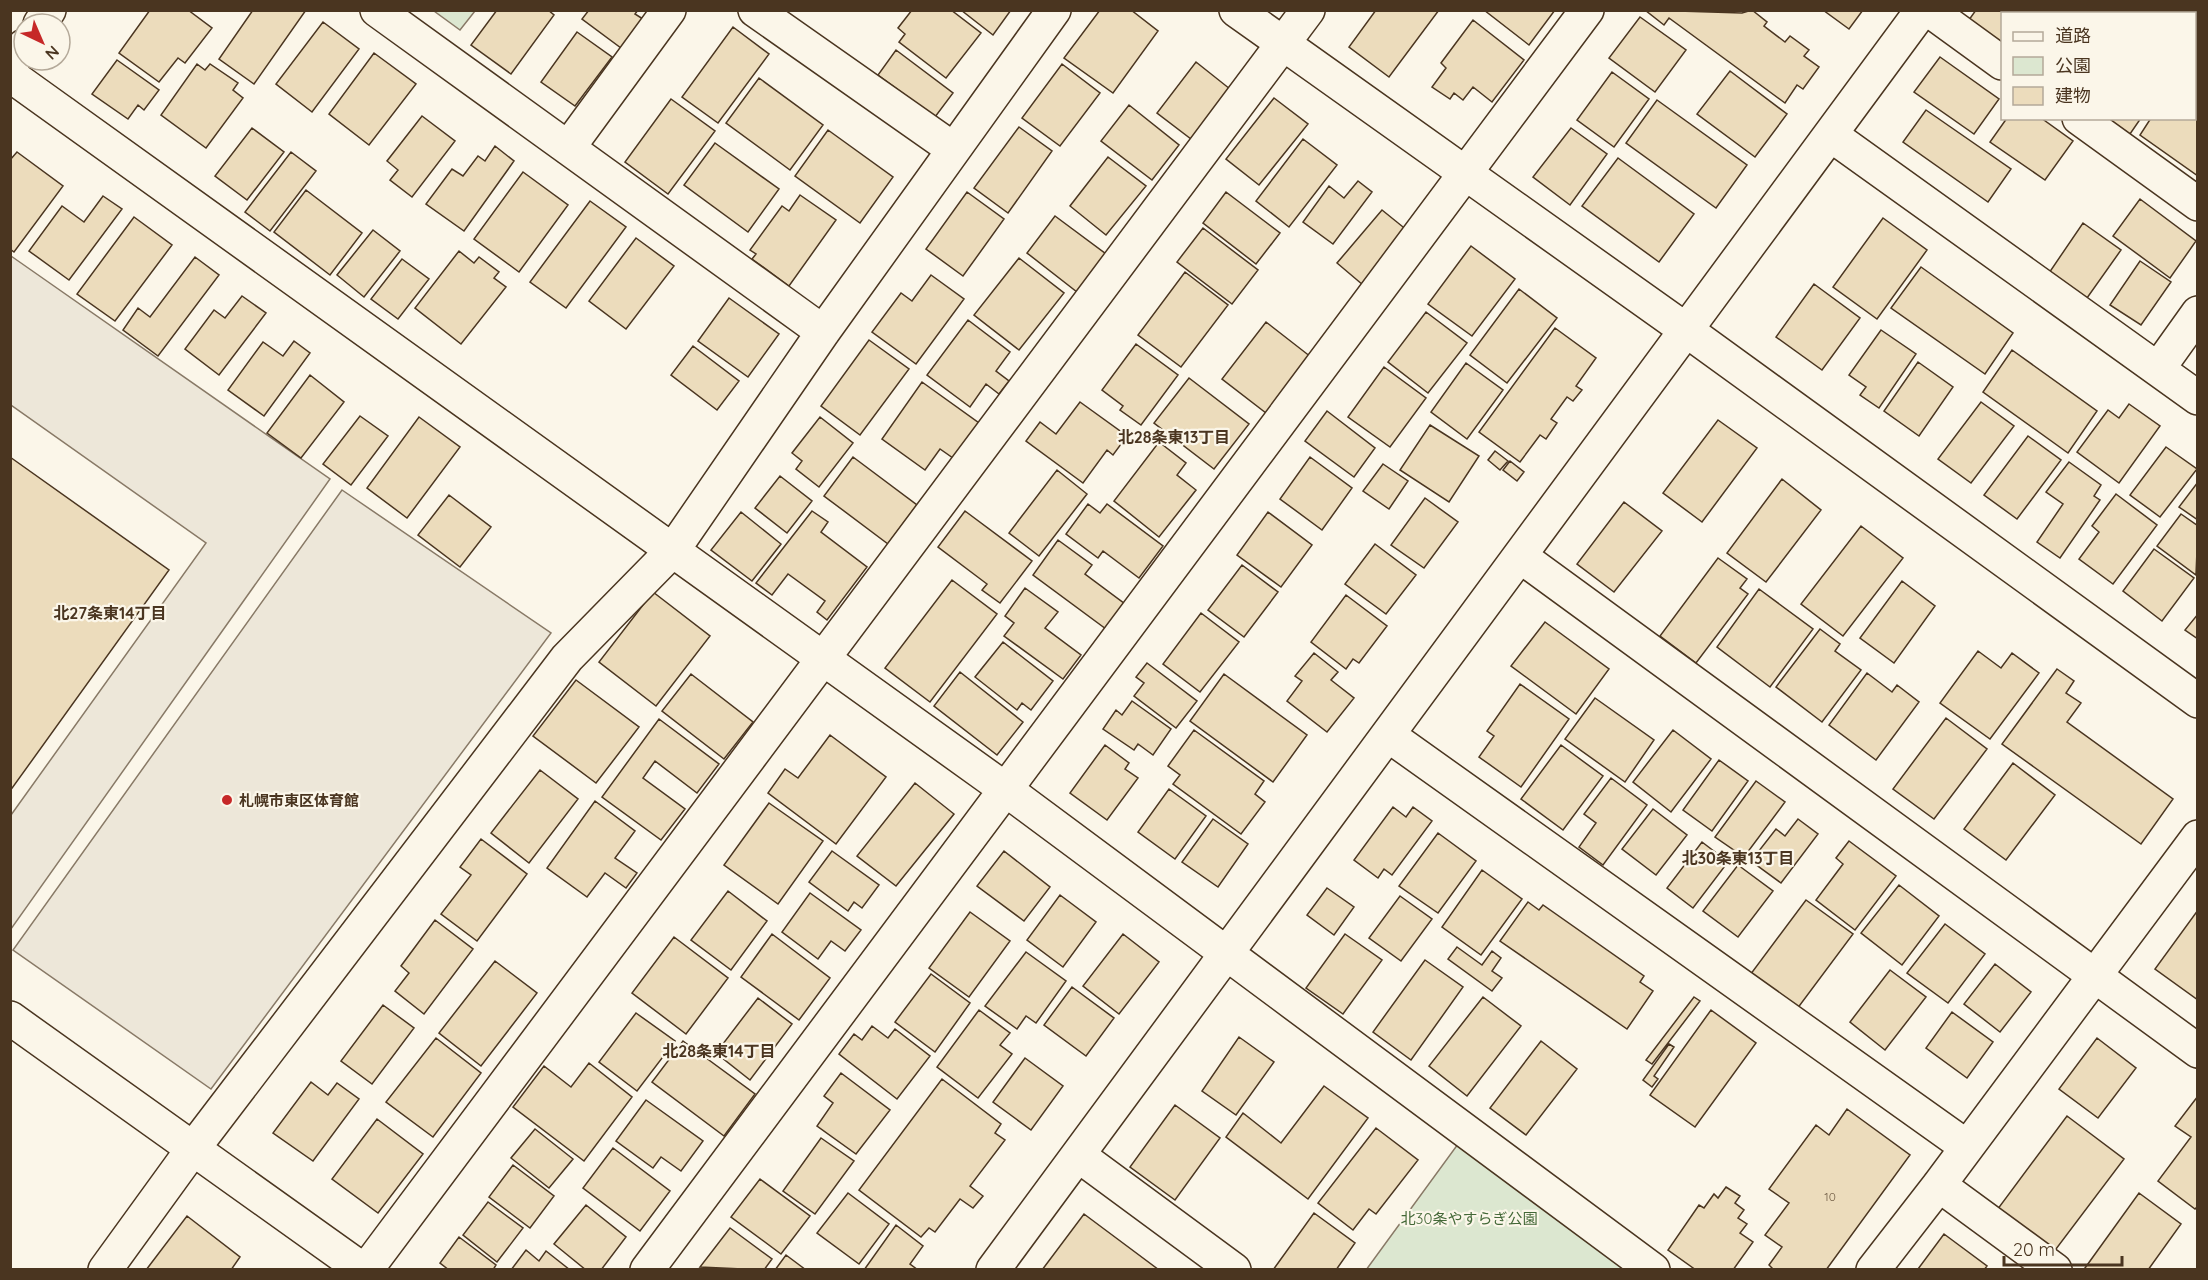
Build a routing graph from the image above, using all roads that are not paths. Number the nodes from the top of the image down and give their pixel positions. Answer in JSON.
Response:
{"nodes":[{"id":1,"x":377,"y":10,"type":"edge"},
{"id":2,"x":669,"y":10,"type":"edge"},
{"id":3,"x":755,"y":10,"type":"edge"},
{"id":4,"x":1054,"y":10,"type":"edge"},
{"id":5,"x":1236,"y":10,"type":"edge"},
{"id":6,"x":1308,"y":10,"type":"edge"},
{"id":7,"x":1587,"y":10,"type":"edge"},
{"id":8,"x":1922,"y":10,"type":"edge"},
{"id":9,"x":1929,"y":10,"type":"edge"},
{"id":10,"x":1283,"y":44,"type":"junction"},
{"id":11,"x":2001,"y":62,"type":"edge"},
{"id":12,"x":10,"y":75,"type":"edge"},
{"id":13,"x":2082,"y":120,"type":"edge"},
{"id":14,"x":1831,"y":135,"type":"junction"},
{"id":15,"x":568,"y":148,"type":"junction"},
{"id":16,"x":953,"y":149,"type":"junction"},
{"id":17,"x":1466,"y":173,"type":"junction"},
{"id":18,"x":2198,"y":204,"type":"edge"},
{"id":19,"x":2198,"y":313,"type":"edge"},
{"id":20,"x":1687,"y":330,"type":"junction"},
{"id":21,"x":823,"y":332,"type":"junction"},
{"id":22,"x":2158,"y":369,"type":"junction"},
{"id":23,"x":2198,"y":398,"type":"edge"},
{"id":24,"x":673,"y":550,"type":"junction"},
{"id":25,"x":1520,"y":556,"type":"junction"},
{"id":26,"x":824,"y":657,"type":"junction"},
{"id":27,"x":2198,"y":701,"type":"edge"},
{"id":28,"x":1388,"y":735,"type":"junction"},
{"id":29,"x":1005,"y":789,"type":"junction"},
{"id":30,"x":2198,"y":837,"type":"edge"},
{"id":31,"x":1227,"y":952,"type":"junction"},
{"id":32,"x":2093,"y":978,"type":"junction"},
{"id":33,"x":10,"y":1018,"type":"edge"},
{"id":34,"x":2198,"y":1052,"type":"edge"},
{"id":35,"x":1967,"y":1147,"type":"junction"},
{"id":36,"x":192,"y":1150,"type":"junction"},
{"id":37,"x":1078,"y":1155,"type":"junction"},
{"id":38,"x":1939,"y":1185,"type":"junction"},
{"id":39,"x":105,"y":1269,"type":"edge"},
{"id":40,"x":365,"y":1269,"type":"edge"},
{"id":41,"x":647,"y":1269,"type":"edge"},
{"id":42,"x":993,"y":1269,"type":"edge"},
{"id":43,"x":1234,"y":1269,"type":"edge"},
{"id":44,"x":1653,"y":1269,"type":"edge"},
{"id":45,"x":1873,"y":1269,"type":"edge"},
{"id":46,"x":2055,"y":1269,"type":"edge"}],
"edges":[{"from":1,"to":15,"type":"street"},
{"from":2,"to":15,"type":"street"},
{"from":3,"to":16,"type":"street"},
{"from":4,"to":16,"type":"street"},
{"from":5,"to":10,"type":"street"},
{"from":6,"to":10,"type":"street"},
{"from":7,"to":17,"type":"street"},
{"from":8,"to":14,"type":"street"},
{"from":9,"to":11,"type":"street"},
{"from":10,"to":17,"type":"street"},
{"from":10,"to":26,"type":"street"},
{"from":12,"to":24,"type":"street"},
{"from":13,"to":18,"type":"street"},
{"from":14,"to":20,"type":"street"},
{"from":14,"to":22,"type":"street"},
{"from":15,"to":21,"type":"street"},
{"from":16,"to":21,"type":"street"},
{"from":17,"to":20,"type":"street"},
{"from":17,"to":29,"type":"street"},
{"from":19,"to":22,"type":"street"},
{"from":20,"to":25,"type":"street"},
{"from":20,"to":27,"type":"street"},
{"from":21,"to":24,"type":"street"},
{"from":22,"to":23,"type":"street"},
{"from":24,"to":26,"type":"street"},
{"from":24,"to":36,"type":"street"},
{"from":25,"to":28,"type":"street"},
{"from":25,"to":32,"type":"street"},
{"from":26,"to":29,"type":"street"},
{"from":26,"to":40,"type":"street"},
{"from":28,"to":31,"type":"street"},
{"from":28,"to":35,"type":"street"},
{"from":29,"to":31,"type":"street"},
{"from":29,"to":41,"type":"street"},
{"from":30,"to":32,"type":"street"},
{"from":31,"to":37,"type":"street"},
{"from":31,"to":44,"type":"street"},
{"from":32,"to":34,"type":"street"},
{"from":32,"to":35,"type":"street"},
{"from":33,"to":36,"type":"street"},
{"from":35,"to":38,"type":"street"},
{"from":36,"to":39,"type":"street"},
{"from":36,"to":40,"type":"street"},
{"from":37,"to":42,"type":"street"},
{"from":37,"to":43,"type":"street"},
{"from":38,"to":45,"type":"street"},
{"from":38,"to":46,"type":"street"}]}
